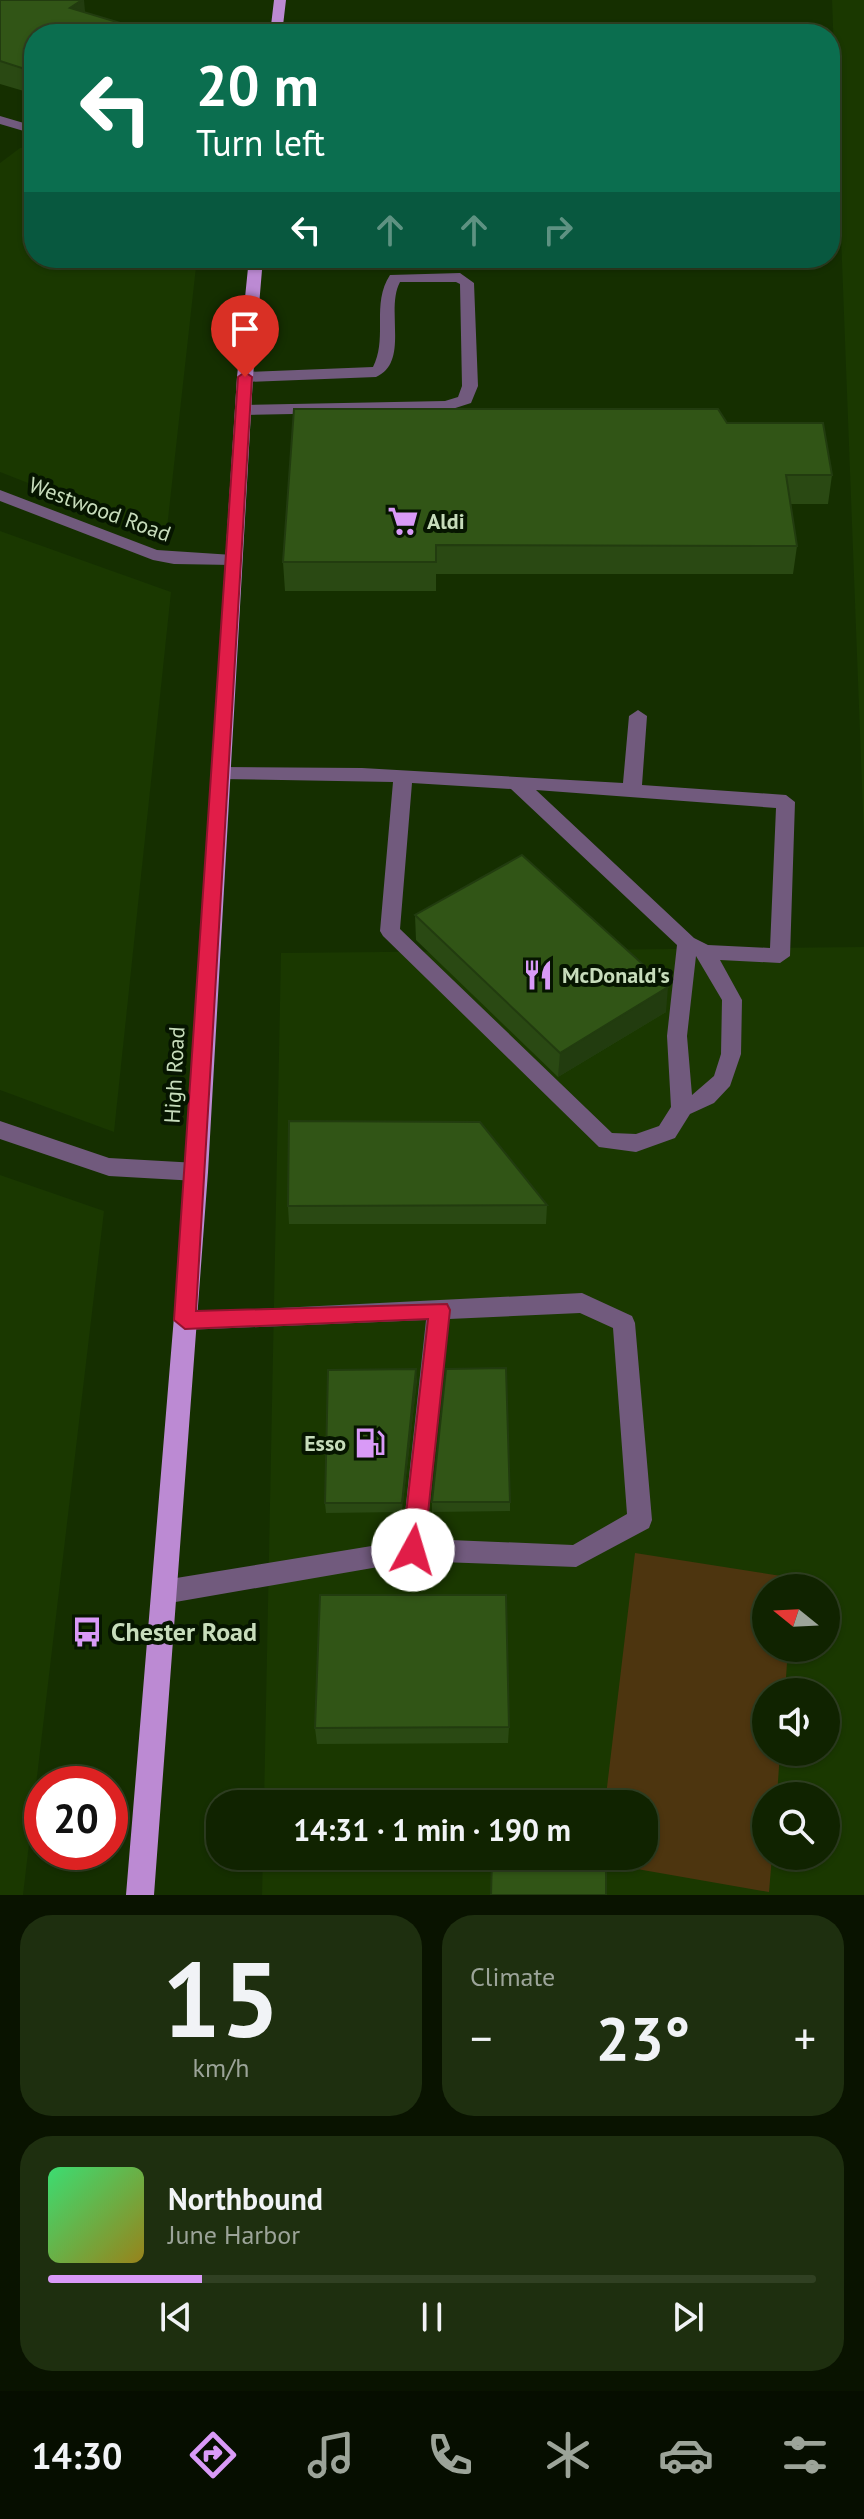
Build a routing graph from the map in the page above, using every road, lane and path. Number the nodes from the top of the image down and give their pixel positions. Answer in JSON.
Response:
{"nodes":[{"id":1,"x":280,"y":0,"type":"edge"},
{"id":2,"x":277,"y":24,"type":"edge"},
{"id":3,"x":0,"y":120,"type":"edge"},
{"id":4,"x":24,"y":127,"type":"edge"},
{"id":5,"x":255,"y":268,"type":"edge"},
{"id":6,"x":245,"y":377,"type":"junction"},
{"id":7,"x":243,"y":410,"type":"junction"},
{"id":8,"x":0,"y":495,"type":"edge"},
{"id":9,"x":233,"y":560,"type":"junction"},
{"id":10,"x":638,"y":716,"type":"dead end"},
{"id":11,"x":221,"y":773,"type":"junction"},
{"id":12,"x":403,"y":778,"type":"junction"},
{"id":13,"x":517,"y":783,"type":"junction"},
{"id":14,"x":632,"y":791,"type":"junction"},
{"id":15,"x":696,"y":948,"type":"junction"},
{"id":16,"x":682,"y":1108,"type":"junction"},
{"id":17,"x":0,"y":1130,"type":"edge"},
{"id":18,"x":197,"y":1172,"type":"junction"},
{"id":19,"x":439,"y":1310,"type":"junction"},
{"id":20,"x":185,"y":1320,"type":"junction"},
{"id":21,"x":413,"y":1550,"type":"junction"},
{"id":22,"x":164,"y":1592,"type":"junction"},
{"id":23,"x":140,"y":1895,"type":"edge"}],
"edges":[{"from":1,"to":2,"type":"main road"},
{"from":3,"to":4,"type":"street"},
{"from":5,"to":6,"type":"main road","name":"High Road"},
{"from":6,"to":7,"type":"main road","name":"High Road"},
{"from":6,"to":7,"type":"street"},
{"from":7,"to":9,"type":"main road","name":"High Road"},
{"from":8,"to":9,"type":"street","name":"Westwood Road"},
{"from":9,"to":11,"type":"main road","name":"High Road"},
{"from":10,"to":14,"type":"street"},
{"from":11,"to":12,"type":"street"},
{"from":11,"to":18,"type":"main road","name":"High Road"},
{"from":12,"to":13,"type":"street"},
{"from":12,"to":16,"type":"street"},
{"from":13,"to":14,"type":"street"},
{"from":13,"to":15,"type":"street"},
{"from":14,"to":15,"type":"street"},
{"from":15,"to":16,"type":"street"},
{"from":15,"to":16,"type":"street"},
{"from":17,"to":18,"type":"street"},
{"from":18,"to":20,"type":"main road","name":"High Road"},
{"from":19,"to":20,"type":"street"},
{"from":19,"to":21,"type":"street"},
{"from":19,"to":21,"type":"street"},
{"from":20,"to":22,"type":"main road","name":"High Road"},
{"from":21,"to":22,"type":"street"},
{"from":22,"to":23,"type":"main road","name":"High Road"}]}
